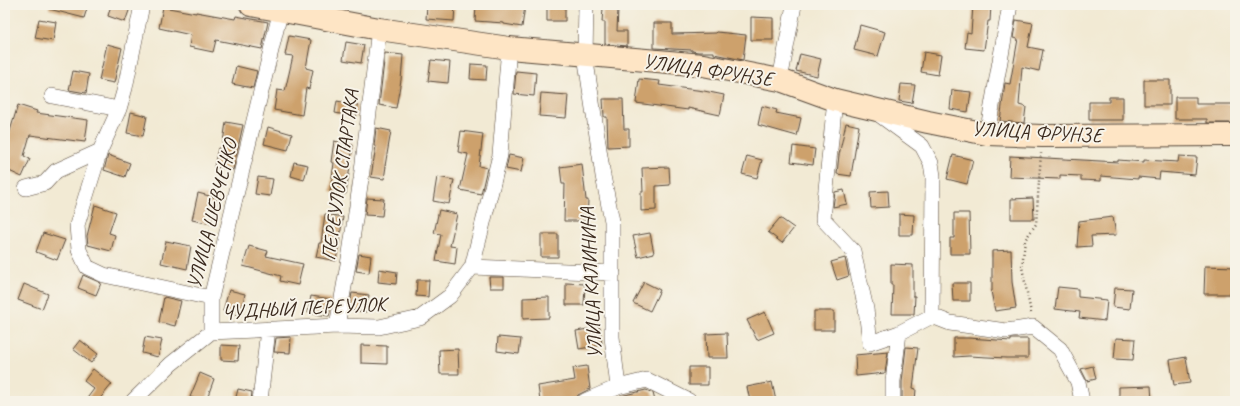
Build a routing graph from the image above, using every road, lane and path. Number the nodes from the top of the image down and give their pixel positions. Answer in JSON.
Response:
{"nodes":[{"id":1,"x":142,"y":5,"type":"edge"},
{"id":2,"x":251,"y":5,"type":"edge"},
{"id":3,"x":586,"y":5,"type":"edge"},
{"id":4,"x":794,"y":5,"type":"edge"},
{"id":5,"x":1010,"y":5,"type":"edge"},
{"id":6,"x":282,"y":8,"type":"edge"},
{"id":7,"x":379,"y":29,"type":"junction"},
{"id":8,"x":509,"y":48,"type":"junction"},
{"id":9,"x":585,"y":56,"type":"junction"},
{"id":10,"x":780,"y":80,"type":"junction"},
{"id":11,"x":52,"y":96,"type":"dead end"},
{"id":12,"x":835,"y":100,"type":"junction"},
{"id":13,"x":118,"y":109,"type":"junction"},
{"id":14,"x":870,"y":109,"type":"junction"},
{"id":15,"x":987,"y":134,"type":"junction"},
{"id":16,"x":1235,"y":135,"type":"edge"},
{"id":17,"x":1042,"y":136,"type":"junction"},
{"id":18,"x":100,"y":151,"type":"junction"},
{"id":19,"x":26,"y":188,"type":"dead end"},
{"id":20,"x":472,"y":267,"type":"junction"},
{"id":21,"x":613,"y":273,"type":"junction"},
{"id":22,"x":211,"y":298,"type":"junction"},
{"id":23,"x":932,"y":316,"type":"junction"},
{"id":24,"x":337,"y":326,"type":"junction"},
{"id":25,"x":1033,"y":327,"type":"junction"},
{"id":26,"x":268,"y":329,"type":"junction"},
{"id":27,"x":211,"y":332,"type":"junction"},
{"id":28,"x":899,"y":333,"type":"junction"},
{"id":29,"x":618,"y":387,"type":"junction"},
{"id":30,"x":133,"y":401,"type":"edge"},
{"id":31,"x":260,"y":401,"type":"edge"},
{"id":32,"x":585,"y":401,"type":"edge"},
{"id":33,"x":689,"y":401,"type":"edge"},
{"id":34,"x":893,"y":401,"type":"edge"},
{"id":35,"x":1082,"y":401,"type":"edge"}],
"edges":[{"from":1,"to":13,"type":"street"},
{"from":2,"to":6,"type":"street","name":"УЛИЦА ФРУНЗЕ"},
{"from":3,"to":9,"type":"street","name":"УЛИЦА КАЛИНИНА"},
{"from":4,"to":10,"type":"street"},
{"from":5,"to":15,"type":"street"},
{"from":6,"to":7,"type":"street","name":"УЛИЦА ФРУНЗЕ"},
{"from":6,"to":22,"type":"street","name":"УЛИЦА ШЕВЧЕНКО"},
{"from":7,"to":8,"type":"street","name":"УЛИЦА ФРУНЗЕ"},
{"from":7,"to":24,"type":"street","name":"ПЕРЕУЛОК СПАРТАКА"},
{"from":8,"to":9,"type":"street","name":"УЛИЦА ФРУНЗЕ"},
{"from":8,"to":20,"type":"street"},
{"from":9,"to":10,"type":"street","name":"УЛИЦА ФРУНЗЕ"},
{"from":9,"to":21,"type":"street","name":"УЛИЦА КАЛИНИНА"},
{"from":10,"to":12,"type":"street","name":"УЛИЦА ФРУНЗЕ"},
{"from":11,"to":13,"type":"street"},
{"from":12,"to":14,"type":"street","name":"УЛИЦА ФРУНЗЕ"},
{"from":12,"to":28,"type":"street"},
{"from":13,"to":18,"type":"street"},
{"from":14,"to":15,"type":"street","name":"УЛИЦА ФРУНЗЕ"},
{"from":14,"to":23,"type":"street"},
{"from":15,"to":17,"type":"street","name":"УЛИЦА ФРУНЗЕ"},
{"from":16,"to":17,"type":"street","name":"УЛИЦА ФРУНЗЕ"},
{"from":17,"to":25,"type":"path"},
{"from":18,"to":19,"type":"street"},
{"from":18,"to":22,"type":"street","name":"ЧУДНЫЙ ПЕРЕУЛОК"},
{"from":20,"to":21,"type":"street"},
{"from":20,"to":24,"type":"street","name":"ЧУДНЫЙ ПЕРЕУЛОК"},
{"from":21,"to":29,"type":"street","name":"УЛИЦА КАЛИНИНА"},
{"from":22,"to":27,"type":"street","name":"УЛИЦА ШЕВЧЕНКО"},
{"from":23,"to":25,"type":"street"},
{"from":23,"to":28,"type":"street"},
{"from":24,"to":26,"type":"street","name":"ЧУДНЫЙ ПЕРЕУЛОК"},
{"from":25,"to":35,"type":"street"},
{"from":26,"to":27,"type":"street","name":"ЧУДНЫЙ ПЕРЕУЛОК"},
{"from":26,"to":31,"type":"street"},
{"from":27,"to":30,"type":"street"},
{"from":28,"to":34,"type":"street"},
{"from":29,"to":32,"type":"street"},
{"from":29,"to":33,"type":"street"}]}
